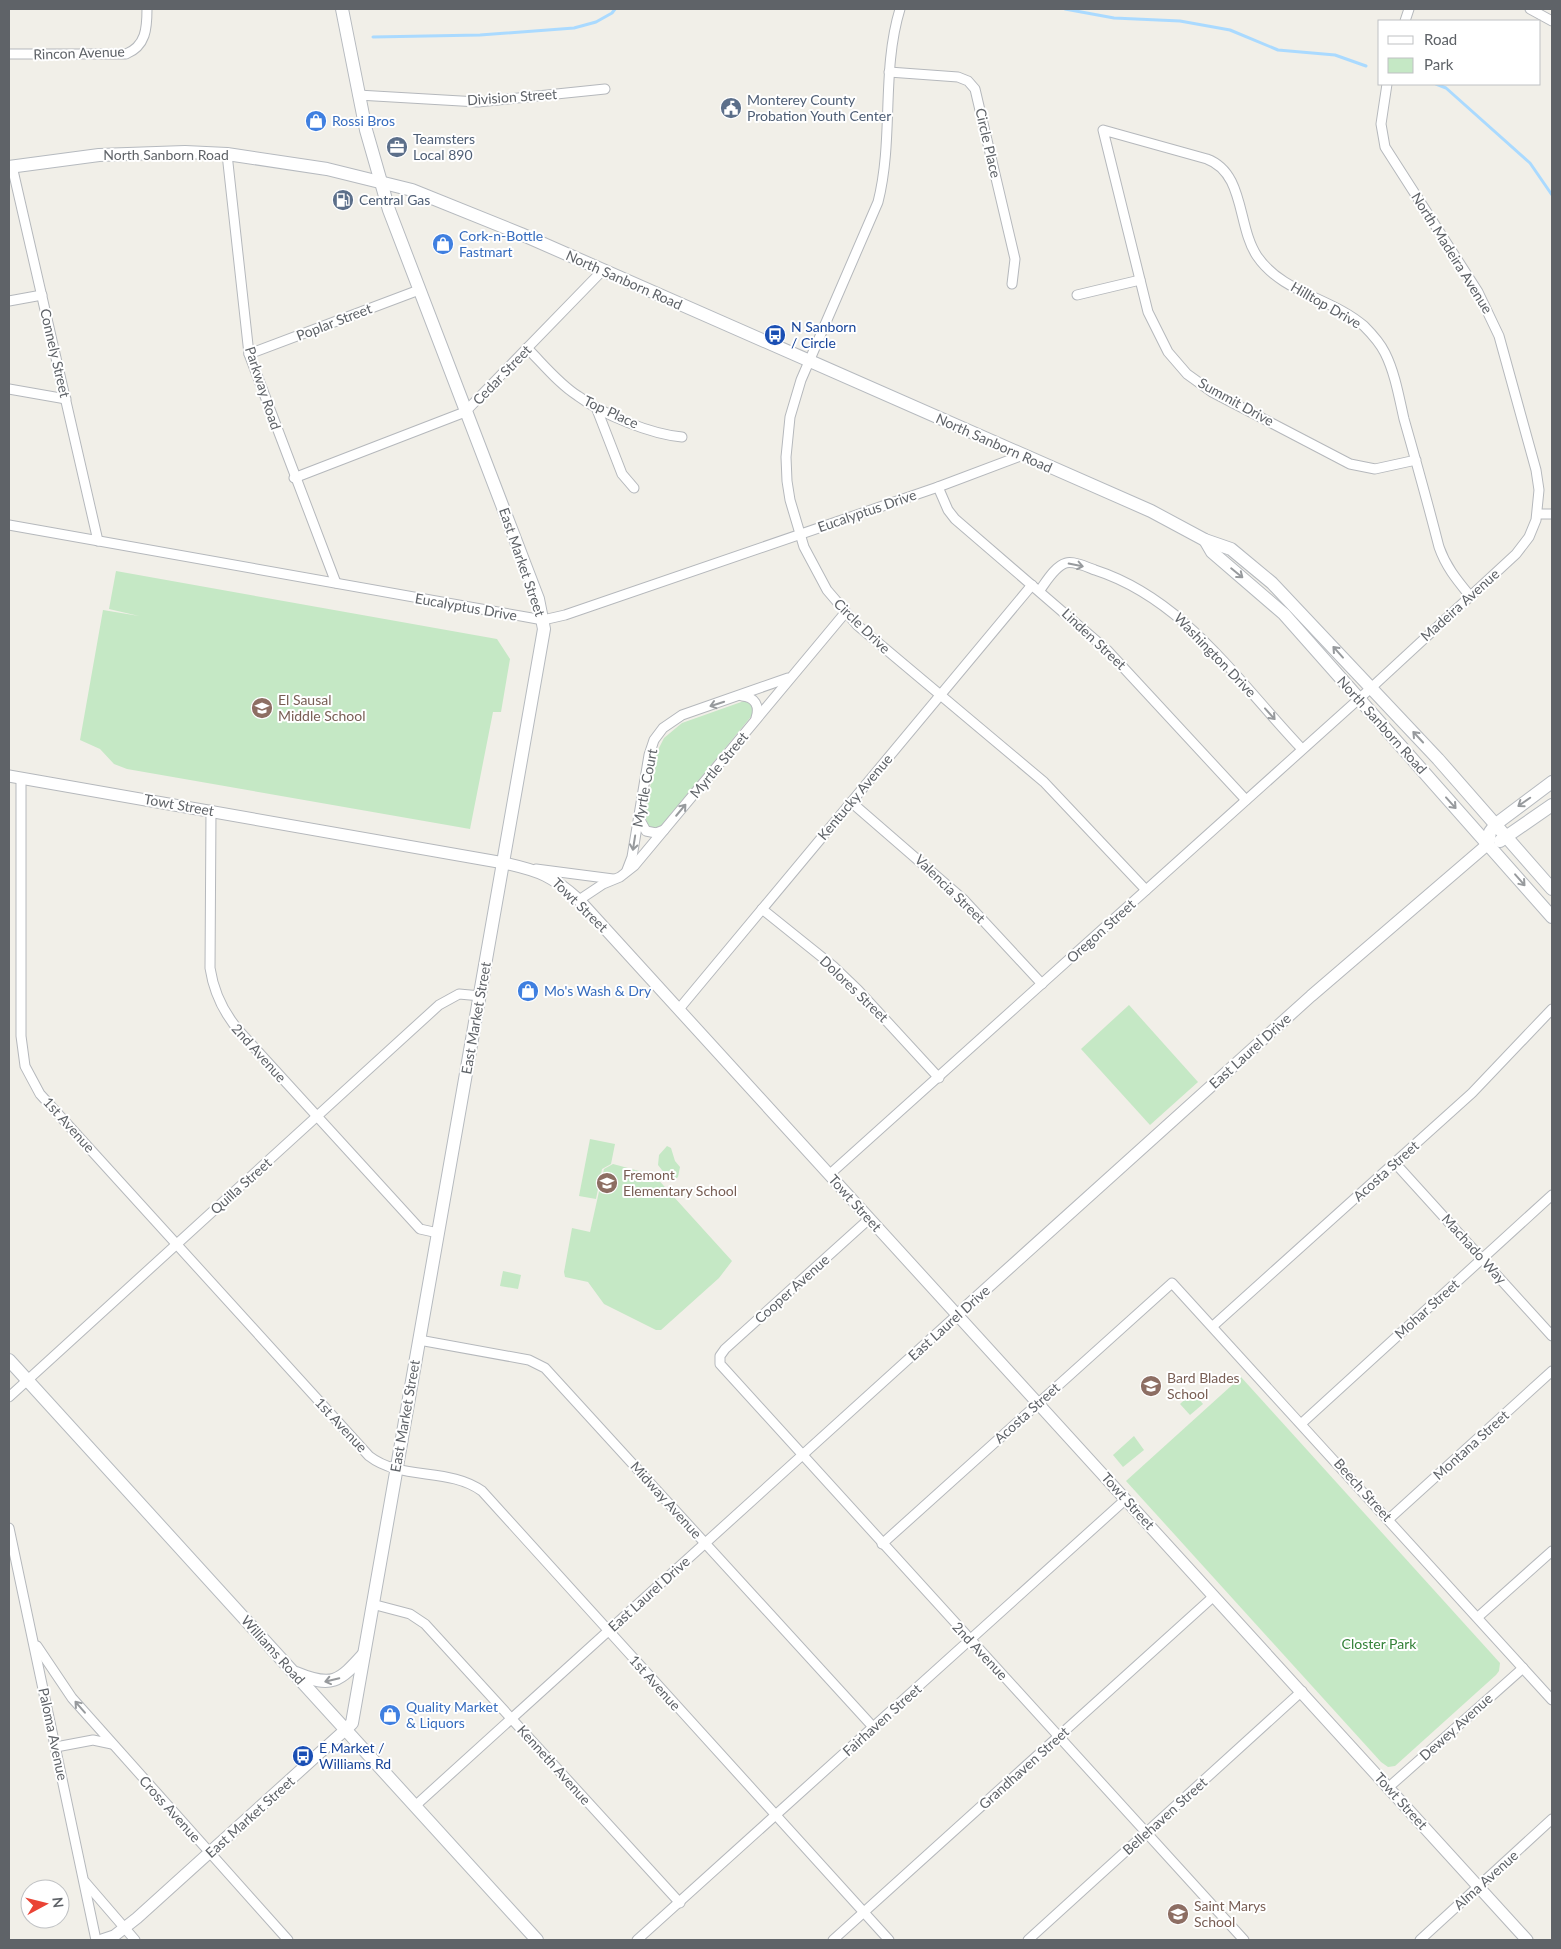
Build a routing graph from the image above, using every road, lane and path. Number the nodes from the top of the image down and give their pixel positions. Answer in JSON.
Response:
{"nodes":[{"id":1,"x":147,"y":9,"type":"edge"},
{"id":2,"x":342,"y":9,"type":"edge"},
{"id":3,"x":900,"y":9,"type":"edge"},
{"id":4,"x":1530,"y":9,"type":"edge"},
{"id":5,"x":1552,"y":21,"type":"edge"},
{"id":6,"x":9,"y":54,"type":"edge"},
{"id":7,"x":889,"y":72,"type":"junction"},
{"id":8,"x":1387,"y":85,"type":"edge"},
{"id":9,"x":605,"y":89,"type":"dead end"},
{"id":10,"x":358,"y":95,"type":"junction"},
{"id":11,"x":1104,"y":130,"type":"joint"},
{"id":12,"x":227,"y":154,"type":"junction"},
{"id":13,"x":10,"y":167,"type":"edge"},
{"id":14,"x":379,"y":181,"type":"junction"},
{"id":15,"x":602,"y":270,"type":"junction"},
{"id":16,"x":1140,"y":280,"type":"junction"},
{"id":17,"x":1012,"y":284,"type":"dead end"},
{"id":18,"x":419,"y":290,"type":"junction"},
{"id":19,"x":42,"y":295,"type":"junction"},
{"id":20,"x":1077,"y":295,"type":"dead end"},
{"id":21,"x":9,"y":302,"type":"edge"},
{"id":22,"x":527,"y":348,"type":"junction"},
{"id":23,"x":249,"y":354,"type":"junction"},
{"id":24,"x":809,"y":362,"type":"junction"},
{"id":25,"x":9,"y":389,"type":"edge"},
{"id":26,"x":66,"y":398,"type":"junction"},
{"id":27,"x":596,"y":407,"type":"junction"},
{"id":28,"x":465,"y":412,"type":"junction"},
{"id":29,"x":682,"y":437,"type":"dead end"},
{"id":30,"x":1022,"y":455,"type":"junction"},
{"id":31,"x":1416,"y":460,"type":"junction"},
{"id":32,"x":294,"y":478,"type":"junction"},
{"id":33,"x":938,"y":487,"type":"junction"},
{"id":34,"x":634,"y":488,"type":"dead end"},
{"id":35,"x":1538,"y":514,"type":"junction"},
{"id":36,"x":1552,"y":514,"type":"edge"},
{"id":37,"x":9,"y":525,"type":"edge"},
{"id":38,"x":800,"y":535,"type":"junction"},
{"id":39,"x":1205,"y":540,"type":"junction"},
{"id":40,"x":98,"y":541,"type":"junction"},
{"id":41,"x":336,"y":583,"type":"junction"},
{"id":42,"x":1036,"y":587,"type":"junction"},
{"id":43,"x":1470,"y":596,"type":"junction"},
{"id":44,"x":845,"y":613,"type":"junction"},
{"id":45,"x":543,"y":620,"type":"junction"},
{"id":46,"x":794,"y":673,"type":"junction"},
{"id":47,"x":1372,"y":688,"type":"junction"},
{"id":48,"x":941,"y":694,"type":"junction"},
{"id":49,"x":739,"y":696,"type":"junction"},
{"id":50,"x":1359,"y":699,"type":"junction"},
{"id":51,"x":754,"y":722,"type":"junction"},
{"id":52,"x":1302,"y":749,"type":"junction"},
{"id":53,"x":9,"y":776,"type":"edge"},
{"id":54,"x":22,"y":778,"type":"junction"},
{"id":55,"x":1552,"y":782,"type":"edge"},
{"id":56,"x":1246,"y":800,"type":"junction"},
{"id":57,"x":851,"y":802,"type":"junction"},
{"id":58,"x":1552,"y":805,"type":"edge"},
{"id":59,"x":211,"y":810,"type":"junction"},
{"id":60,"x":639,"y":815,"type":"junction"},
{"id":61,"x":1496,"y":824,"type":"junction"},
{"id":62,"x":665,"y":830,"type":"junction"},
{"id":63,"x":1508,"y":837,"type":"junction"},
{"id":64,"x":1488,"y":844,"type":"junction"},
{"id":65,"x":504,"y":863,"type":"junction"},
{"id":66,"x":524,"y":867,"type":"junction"},
{"id":67,"x":626,"y":872,"type":"junction"},
{"id":68,"x":613,"y":879,"type":"junction"},
{"id":69,"x":1146,"y":890,"type":"junction"},
{"id":70,"x":1552,"y":890,"type":"edge"},
{"id":71,"x":579,"y":900,"type":"junction"},
{"id":72,"x":762,"y":909,"type":"junction"},
{"id":73,"x":1552,"y":917,"type":"edge"},
{"id":74,"x":1042,"y":984,"type":"junction"},
{"id":75,"x":481,"y":996,"type":"junction"},
{"id":76,"x":679,"y":1009,"type":"junction"},
{"id":77,"x":1552,"y":1009,"type":"edge"},
{"id":78,"x":939,"y":1078,"type":"junction"},
{"id":79,"x":317,"y":1116,"type":"junction"},
{"id":80,"x":1395,"y":1163,"type":"junction"},
{"id":81,"x":830,"y":1174,"type":"junction"},
{"id":82,"x":1552,"y":1195,"type":"edge"},
{"id":83,"x":869,"y":1219,"type":"junction"},
{"id":84,"x":438,"y":1232,"type":"junction"},
{"id":85,"x":177,"y":1244,"type":"junction"},
{"id":86,"x":1483,"y":1258,"type":"junction"},
{"id":87,"x":1172,"y":1283,"type":"joint"},
{"id":88,"x":957,"y":1316,"type":"junction"},
{"id":89,"x":1213,"y":1326,"type":"junction"},
{"id":90,"x":1552,"y":1336,"type":"edge"},
{"id":91,"x":419,"y":1340,"type":"junction"},
{"id":92,"x":9,"y":1360,"type":"edge"},
{"id":93,"x":720,"y":1360,"type":"joint"},
{"id":94,"x":1552,"y":1371,"type":"edge"},
{"id":95,"x":27,"y":1379,"type":"junction"},
{"id":96,"x":9,"y":1396,"type":"edge"},
{"id":97,"x":1039,"y":1402,"type":"junction"},
{"id":98,"x":1302,"y":1423,"type":"junction"},
{"id":99,"x":802,"y":1456,"type":"junction"},
{"id":100,"x":396,"y":1468,"type":"junction"},
{"id":101,"x":1126,"y":1499,"type":"junction"},
{"id":102,"x":1389,"y":1520,"type":"junction"},
{"id":103,"x":9,"y":1528,"type":"edge"},
{"id":104,"x":705,"y":1543,"type":"junction"},
{"id":105,"x":882,"y":1544,"type":"junction"},
{"id":106,"x":1552,"y":1551,"type":"edge"},
{"id":107,"x":1214,"y":1596,"type":"junction"},
{"id":108,"x":372,"y":1604,"type":"junction"},
{"id":109,"x":1478,"y":1617,"type":"junction"},
{"id":110,"x":608,"y":1632,"type":"junction"},
{"id":111,"x":33,"y":1639,"type":"junction"},
{"id":112,"x":971,"y":1640,"type":"junction"},
{"id":113,"x":364,"y":1654,"type":"junction"},
{"id":114,"x":1523,"y":1668,"type":"junction"},
{"id":115,"x":292,"y":1671,"type":"junction"},
{"id":116,"x":1302,"y":1691,"type":"junction"},
{"id":117,"x":1552,"y":1700,"type":"edge"},
{"id":118,"x":511,"y":1718,"type":"junction"},
{"id":119,"x":874,"y":1728,"type":"junction"},
{"id":120,"x":346,"y":1730,"type":"junction"},
{"id":121,"x":1058,"y":1736,"type":"junction"},
{"id":122,"x":112,"y":1744,"type":"junction"},
{"id":123,"x":56,"y":1747,"type":"junction"},
{"id":124,"x":1389,"y":1787,"type":"junction"},
{"id":125,"x":415,"y":1806,"type":"junction"},
{"id":126,"x":776,"y":1816,"type":"junction"},
{"id":127,"x":1552,"y":1819,"type":"edge"},
{"id":128,"x":1146,"y":1833,"type":"junction"},
{"id":129,"x":210,"y":1853,"type":"junction"},
{"id":130,"x":82,"y":1878,"type":"junction"},
{"id":131,"x":1478,"y":1886,"type":"junction"},
{"id":132,"x":680,"y":1903,"type":"junction"},
{"id":133,"x":864,"y":1913,"type":"junction"},
{"id":134,"x":124,"y":1928,"type":"junction"},
{"id":135,"x":96,"y":1940,"type":"edge"},
{"id":136,"x":102,"y":1940,"type":"edge"},
{"id":137,"x":135,"y":1940,"type":"edge"},
{"id":138,"x":288,"y":1940,"type":"edge"},
{"id":139,"x":537,"y":1940,"type":"edge"},
{"id":140,"x":637,"y":1940,"type":"edge"},
{"id":141,"x":833,"y":1940,"type":"edge"},
{"id":142,"x":889,"y":1940,"type":"edge"},
{"id":143,"x":1028,"y":1940,"type":"edge"},
{"id":144,"x":1244,"y":1940,"type":"edge"},
{"id":145,"x":1420,"y":1940,"type":"edge"},
{"id":146,"x":1528,"y":1940,"type":"edge"}],
"edges":[{"from":1,"to":6,"type":"street","name":"Rincon Avenue"},
{"from":2,"to":10,"type":"main road","name":"East Market Street"},
{"from":3,"to":7,"type":"street","name":"Circle Drive"},
{"from":4,"to":5,"type":"street"},
{"from":7,"to":17,"type":"street","name":"Circle Place"},
{"from":7,"to":24,"type":"street","name":"Circle Drive"},
{"from":8,"to":35,"type":"street","name":"North Madeira Avenue"},
{"from":9,"to":10,"type":"street","name":"Division Street"},
{"from":10,"to":14,"type":"main road","name":"East Market Street"},
{"from":11,"to":16,"type":"street","name":"Summit Drive"},
{"from":11,"to":31,"type":"street","name":"Hilltop Drive"},
{"from":12,"to":13,"type":"main road","name":"North Sanborn Road"},
{"from":12,"to":14,"type":"main road","name":"North Sanborn Road"},
{"from":12,"to":23,"type":"street","name":"Parkway Road"},
{"from":13,"to":19,"type":"street","name":"Connely Street"},
{"from":14,"to":15,"type":"main road","name":"North Sanborn Road"},
{"from":14,"to":18,"type":"main road","name":"East Market Street"},
{"from":15,"to":22,"type":"street","name":"Cedar Street"},
{"from":15,"to":24,"type":"main road","name":"North Sanborn Road"},
{"from":16,"to":20,"type":"street"},
{"from":16,"to":31,"type":"street","name":"Summit Drive"},
{"from":18,"to":23,"type":"street","name":"Poplar Street"},
{"from":18,"to":28,"type":"main road","name":"East Market Street"},
{"from":19,"to":21,"type":"street"},
{"from":19,"to":26,"type":"street","name":"Connely Street"},
{"from":22,"to":27,"type":"street","name":"Top Place"},
{"from":22,"to":28,"type":"street","name":"Cedar Street"},
{"from":23,"to":32,"type":"street","name":"Parkway Road"},
{"from":24,"to":30,"type":"main road","name":"North Sanborn Road"},
{"from":24,"to":38,"type":"street","name":"Circle Drive"},
{"from":25,"to":26,"type":"street"},
{"from":26,"to":40,"type":"street","name":"Connely Street"},
{"from":27,"to":29,"type":"street","name":"Top Place"},
{"from":27,"to":34,"type":"street"},
{"from":28,"to":32,"type":"street","name":"Cedar Street"},
{"from":28,"to":45,"type":"main road","name":"East Market Street"},
{"from":30,"to":33,"type":"street","name":"Eucalyptus Drive"},
{"from":30,"to":39,"type":"main road","name":"North Sanborn Road"},
{"from":31,"to":43,"type":"street","name":"Hilltop Drive"},
{"from":32,"to":41,"type":"street","name":"Parkway Road"},
{"from":33,"to":38,"type":"street","name":"Eucalyptus Drive"},
{"from":33,"to":42,"type":"street","name":"Linden Street"},
{"from":35,"to":36,"type":"street"},
{"from":35,"to":43,"type":"street","name":"Madeira Avenue"},
{"from":37,"to":40,"type":"street","name":"Eucalyptus Drive"},
{"from":38,"to":44,"type":"street","name":"Circle Drive"},
{"from":38,"to":45,"type":"street","name":"Eucalyptus Drive"},
{"from":47,"to":39,"type":"main road","name":"North Sanborn Road","one_way":true},
{"from":39,"to":50,"type":"main road","name":"North Sanborn Road","one_way":true},
{"from":40,"to":41,"type":"street","name":"Eucalyptus Drive"},
{"from":41,"to":45,"type":"street","name":"Eucalyptus Drive"},
{"from":42,"to":48,"type":"street","name":"Kentucky Avenue"},
{"from":42,"to":52,"type":"street","name":"Washington Drive","one_way":true},
{"from":42,"to":56,"type":"street","name":"Linden Street"},
{"from":43,"to":47,"type":"street","name":"Madeira Avenue"},
{"from":44,"to":46,"type":"street","name":"Myrtle Street"},
{"from":44,"to":48,"type":"street","name":"Circle Drive"},
{"from":45,"to":65,"type":"main road","name":"East Market Street"},
{"from":46,"to":49,"type":"street","name":"Myrtle Court"},
{"from":46,"to":51,"type":"street","name":"Myrtle Street"},
{"from":47,"to":50,"type":"street","name":"Oregon Street"},
{"from":61,"to":47,"type":"main road","name":"North Sanborn Road","one_way":true},
{"from":48,"to":57,"type":"street","name":"Kentucky Avenue"},
{"from":48,"to":69,"type":"street","name":"Circle Drive"},
{"from":49,"to":51,"type":"street"},
{"from":49,"to":60,"type":"street","name":"Myrtle Court","one_way":true},
{"from":50,"to":52,"type":"street","name":"Oregon Street"},
{"from":50,"to":64,"type":"main road","name":"North Sanborn Road","one_way":true},
{"from":62,"to":51,"type":"street","name":"Myrtle Street","one_way":true},
{"from":52,"to":56,"type":"street","name":"Oregon Street"},
{"from":53,"to":54,"type":"street","name":"Towt Street"},
{"from":54,"to":59,"type":"street","name":"Towt Street"},
{"from":54,"to":85,"type":"street","name":"1st Avenue"},
{"from":55,"to":61,"type":"main road","one_way":true},
{"from":56,"to":69,"type":"street","name":"Oregon Street"},
{"from":57,"to":72,"type":"street","name":"Kentucky Avenue"},
{"from":57,"to":74,"type":"street","name":"Valencia Street"},
{"from":58,"to":63,"type":"main road","name":"East Laurel Drive"},
{"from":59,"to":65,"type":"street","name":"Towt Street"},
{"from":59,"to":79,"type":"street","name":"2nd Avenue"},
{"from":60,"to":62,"type":"street"},
{"from":60,"to":67,"type":"street","name":"Myrtle Court","one_way":true},
{"from":61,"to":63,"type":"main road","name":"North Sanborn Road"},
{"from":61,"to":64,"type":"main road","name":"East Laurel Drive"},
{"from":62,"to":67,"type":"street","name":"Myrtle Street"},
{"from":63,"to":64,"type":"main road","name":"East Laurel Drive"},
{"from":63,"to":70,"type":"main road","name":"North Sanborn Road"},
{"from":64,"to":73,"type":"main road","name":"North Sanborn Road","one_way":true},
{"from":64,"to":88,"type":"street","name":"East Laurel Drive"},
{"from":65,"to":66,"type":"street","name":"Towt Street"},
{"from":65,"to":75,"type":"main road","name":"East Market Street"},
{"from":66,"to":68,"type":"street"},
{"from":66,"to":71,"type":"street","name":"Towt Street"},
{"from":67,"to":68,"type":"street","name":"Myrtle Street"},
{"from":68,"to":71,"type":"street","name":"Myrtle Street"},
{"from":69,"to":74,"type":"street","name":"Oregon Street"},
{"from":71,"to":76,"type":"street","name":"Towt Street"},
{"from":72,"to":76,"type":"street","name":"Kentucky Avenue"},
{"from":72,"to":78,"type":"street","name":"Dolores Street"},
{"from":74,"to":78,"type":"street","name":"Oregon Street"},
{"from":75,"to":79,"type":"street","name":"Quilla Street"},
{"from":75,"to":84,"type":"main road","name":"East Market Street"},
{"from":76,"to":81,"type":"street","name":"Towt Street"},
{"from":77,"to":80,"type":"street","name":"Acosta Street"},
{"from":78,"to":81,"type":"street","name":"Oregon Street"},
{"from":79,"to":84,"type":"street","name":"2nd Avenue"},
{"from":79,"to":85,"type":"street","name":"Quilla Street"},
{"from":80,"to":86,"type":"street","name":"Machado Way"},
{"from":80,"to":89,"type":"street","name":"Acosta Street"},
{"from":81,"to":83,"type":"street","name":"Towt Street"},
{"from":82,"to":86,"type":"street","name":"Mohar Street"},
{"from":83,"to":88,"type":"street","name":"Towt Street"},
{"from":83,"to":93,"type":"street","name":"Cooper Avenue"},
{"from":84,"to":91,"type":"main road","name":"East Market Street"},
{"from":85,"to":95,"type":"street","name":"Quilla Street"},
{"from":85,"to":100,"type":"street","name":"1st Avenue"},
{"from":86,"to":90,"type":"street","name":"Machado Way"},
{"from":86,"to":98,"type":"street","name":"Mohar Street"},
{"from":87,"to":89,"type":"street","name":"Beech Street"},
{"from":87,"to":97,"type":"street","name":"Acosta Street"},
{"from":88,"to":97,"type":"street","name":"Towt Street"},
{"from":88,"to":99,"type":"street","name":"East Laurel Drive"},
{"from":89,"to":98,"type":"street","name":"Beech Street"},
{"from":91,"to":100,"type":"main road","name":"East Market Street"},
{"from":91,"to":104,"type":"street","name":"Midway Avenue"},
{"from":92,"to":95,"type":"main road","name":"Williams Road"},
{"from":93,"to":99,"type":"street","name":"2nd Avenue"},
{"from":94,"to":102,"type":"street","name":"Montana Street"},
{"from":95,"to":96,"type":"street","name":"Quilla Street"},
{"from":95,"to":115,"type":"main road","name":"Williams Road"},
{"from":97,"to":101,"type":"street","name":"Towt Street"},
{"from":97,"to":105,"type":"street","name":"Acosta Street"},
{"from":98,"to":102,"type":"street","name":"Beech Street"},
{"from":99,"to":104,"type":"street","name":"East Laurel Drive"},
{"from":99,"to":105,"type":"street","name":"2nd Avenue"},
{"from":100,"to":108,"type":"main road","name":"East Market Street"},
{"from":100,"to":110,"type":"street","name":"1st Avenue"},
{"from":101,"to":107,"type":"street","name":"Towt Street"},
{"from":101,"to":112,"type":"street","name":"Fairhaven Street"},
{"from":102,"to":109,"type":"street","name":"Beech Street"},
{"from":103,"to":111,"type":"street","name":"Paloma Avenue"},
{"from":104,"to":110,"type":"street","name":"East Laurel Drive"},
{"from":104,"to":119,"type":"street","name":"Midway Avenue"},
{"from":105,"to":112,"type":"street","name":"2nd Avenue"},
{"from":106,"to":109,"type":"street"},
{"from":107,"to":116,"type":"street","name":"Towt Street"},
{"from":107,"to":121,"type":"street","name":"Grandhaven Street"},
{"from":108,"to":113,"type":"main road","name":"East Market Street"},
{"from":108,"to":118,"type":"street","name":"Kenneth Avenue"},
{"from":109,"to":114,"type":"street","name":"Beech Street"},
{"from":110,"to":118,"type":"street","name":"East Laurel Drive"},
{"from":110,"to":126,"type":"street","name":"1st Avenue"},
{"from":122,"to":111,"type":"street","name":"Cross Avenue","one_way":true},
{"from":111,"to":123,"type":"street","name":"Paloma Avenue"},
{"from":112,"to":119,"type":"street","name":"Fairhaven Street"},
{"from":112,"to":121,"type":"street","name":"2nd Avenue"},
{"from":113,"to":115,"type":"main road","one_way":true},
{"from":113,"to":120,"type":"main road","name":"East Market Street"},
{"from":114,"to":117,"type":"street","name":"Beech Street"},
{"from":114,"to":124,"type":"street","name":"Dewey Avenue"},
{"from":115,"to":120,"type":"main road","name":"Williams Road"},
{"from":116,"to":124,"type":"street","name":"Towt Street"},
{"from":116,"to":128,"type":"street","name":"Bellehaven Street"},
{"from":118,"to":125,"type":"street","name":"East Laurel Drive"},
{"from":118,"to":132,"type":"street","name":"Kenneth Avenue"},
{"from":119,"to":126,"type":"street","name":"Fairhaven Street"},
{"from":120,"to":125,"type":"main road","name":"Williams Road"},
{"from":120,"to":129,"type":"street","name":"East Market Street"},
{"from":121,"to":128,"type":"street","name":"2nd Avenue"},
{"from":121,"to":133,"type":"street","name":"Grandhaven Street"},
{"from":122,"to":123,"type":"street"},
{"from":122,"to":129,"type":"street","name":"Cross Avenue"},
{"from":123,"to":130,"type":"street","name":"Paloma Avenue"},
{"from":124,"to":131,"type":"street","name":"Towt Street"},
{"from":125,"to":139,"type":"main road","name":"Williams Road"},
{"from":126,"to":132,"type":"street","name":"Fairhaven Street"},
{"from":126,"to":133,"type":"street","name":"1st Avenue"},
{"from":127,"to":131,"type":"street","name":"Alma Avenue"},
{"from":128,"to":143,"type":"street","name":"Bellehaven Street"},
{"from":128,"to":144,"type":"street","name":"2nd Avenue"},
{"from":129,"to":134,"type":"street","name":"East Market Street"},
{"from":129,"to":138,"type":"street","name":"Cross Avenue"},
{"from":130,"to":134,"type":"street"},
{"from":130,"to":135,"type":"street","name":"Paloma Avenue"},
{"from":131,"to":145,"type":"street","name":"Alma Avenue"},
{"from":131,"to":146,"type":"street","name":"Towt Street"},
{"from":132,"to":140,"type":"street","name":"Fairhaven Street"},
{"from":133,"to":141,"type":"street","name":"Grandhaven Street"},
{"from":133,"to":142,"type":"street","name":"1st Avenue"},
{"from":134,"to":136,"type":"street","name":"East Market Street"},
{"from":134,"to":137,"type":"street"}]}
